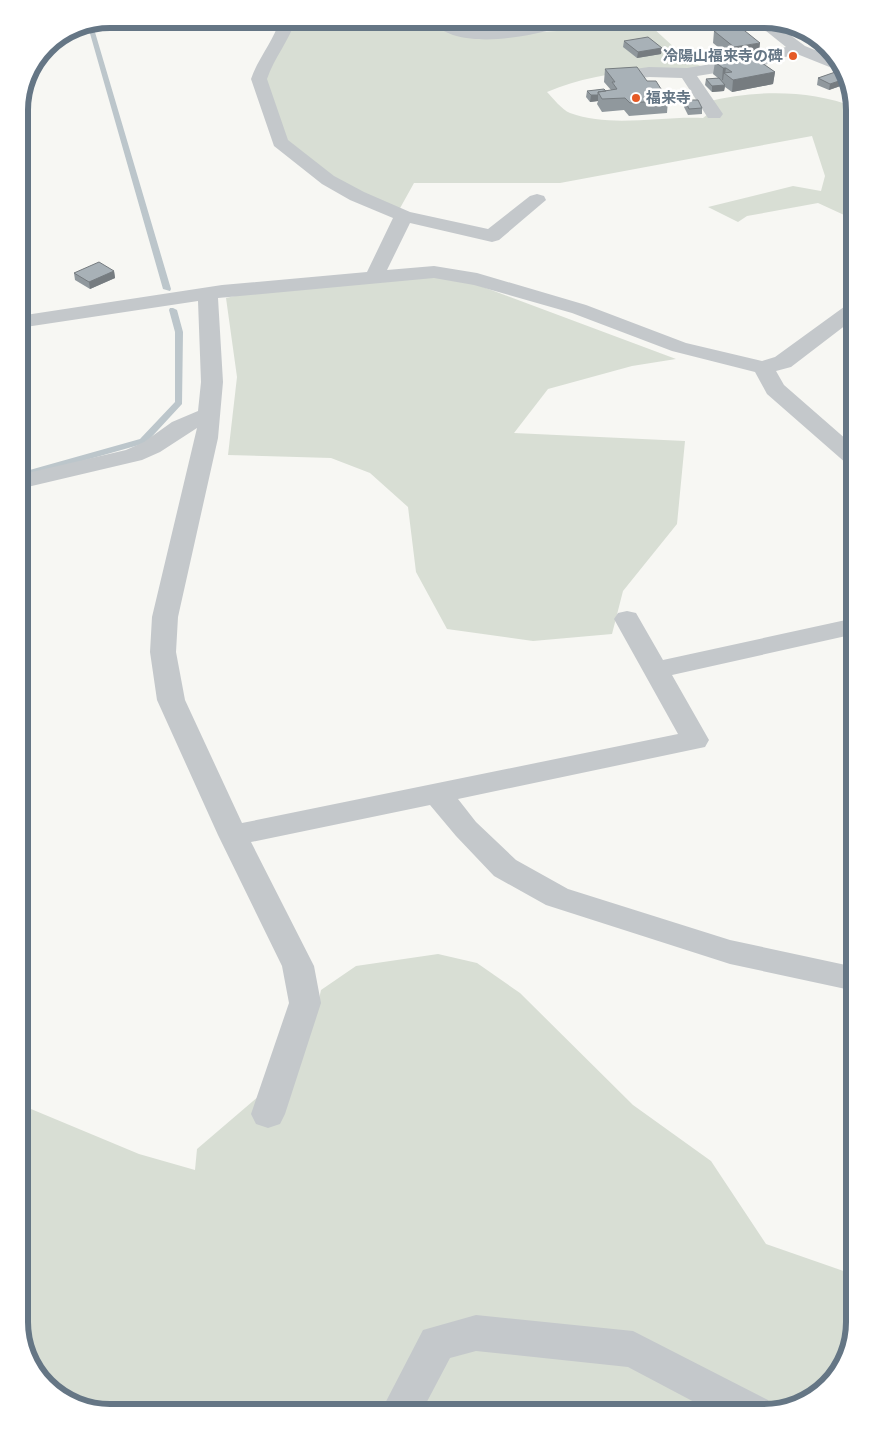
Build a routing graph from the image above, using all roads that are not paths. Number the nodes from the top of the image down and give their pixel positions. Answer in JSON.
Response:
{"nodes":[{"id":1,"x":286,"y":28,"type":"edge"},
{"id":2,"x":453,"y":28,"type":"edge"},
{"id":3,"x":530,"y":28,"type":"edge"},
{"id":4,"x":772,"y":28,"type":"edge"},
{"id":5,"x":799,"y":48,"type":"junction"},
{"id":6,"x":832,"y":63,"type":"edge"},
{"id":7,"x":687,"y":72,"type":"junction"},
{"id":8,"x":613,"y":77,"type":"edge"},
{"id":9,"x":714,"y":114,"type":"dead end"},
{"id":10,"x":537,"y":200,"type":"dead end"},
{"id":11,"x":404,"y":216,"type":"junction"},
{"id":12,"x":374,"y":277,"type":"junction"},
{"id":13,"x":208,"y":293,"type":"junction"},
{"id":14,"x":846,"y":315,"type":"edge"},
{"id":15,"x":28,"y":321,"type":"edge"},
{"id":16,"x":762,"y":368,"type":"junction"},
{"id":17,"x":209,"y":414,"type":"junction"},
{"id":18,"x":827,"y":434,"type":"junction"},
{"id":19,"x":846,"y":434,"type":"edge"},
{"id":20,"x":846,"y":451,"type":"edge"},
{"id":21,"x":28,"y":480,"type":"edge"},
{"id":22,"x":627,"y":620,"type":"dead end"},
{"id":23,"x":846,"y":628,"type":"edge"},
{"id":24,"x":655,"y":670,"type":"junction"},
{"id":25,"x":437,"y":793,"type":"junction"},
{"id":26,"x":233,"y":835,"type":"junction"},
{"id":27,"x":846,"y":978,"type":"edge"},
{"id":28,"x":268,"y":1114,"type":"dead end"},
{"id":29,"x":405,"y":1404,"type":"edge"},
{"id":30,"x":737,"y":1404,"type":"edge"}],
"edges":[{"from":1,"to":11,"type":"street"},
{"from":2,"to":3,"type":"street"},
{"from":4,"to":5,"type":"street"},
{"from":5,"to":6,"type":"street"},
{"from":5,"to":7,"type":"street"},
{"from":7,"to":8,"type":"street"},
{"from":7,"to":9,"type":"street"},
{"from":10,"to":11,"type":"street"},
{"from":11,"to":12,"type":"street"},
{"from":12,"to":13,"type":"street"},
{"from":12,"to":16,"type":"street"},
{"from":13,"to":15,"type":"street"},
{"from":13,"to":17,"type":"street"},
{"from":14,"to":16,"type":"street"},
{"from":16,"to":18,"type":"street"},
{"from":17,"to":21,"type":"street"},
{"from":17,"to":26,"type":"street"},
{"from":18,"to":19,"type":"street"},
{"from":18,"to":20,"type":"street"},
{"from":22,"to":24,"type":"street"},
{"from":23,"to":24,"type":"street"},
{"from":24,"to":25,"type":"street"},
{"from":25,"to":26,"type":"street"},
{"from":25,"to":27,"type":"street"},
{"from":26,"to":28,"type":"street"},
{"from":29,"to":30,"type":"street"}]}
